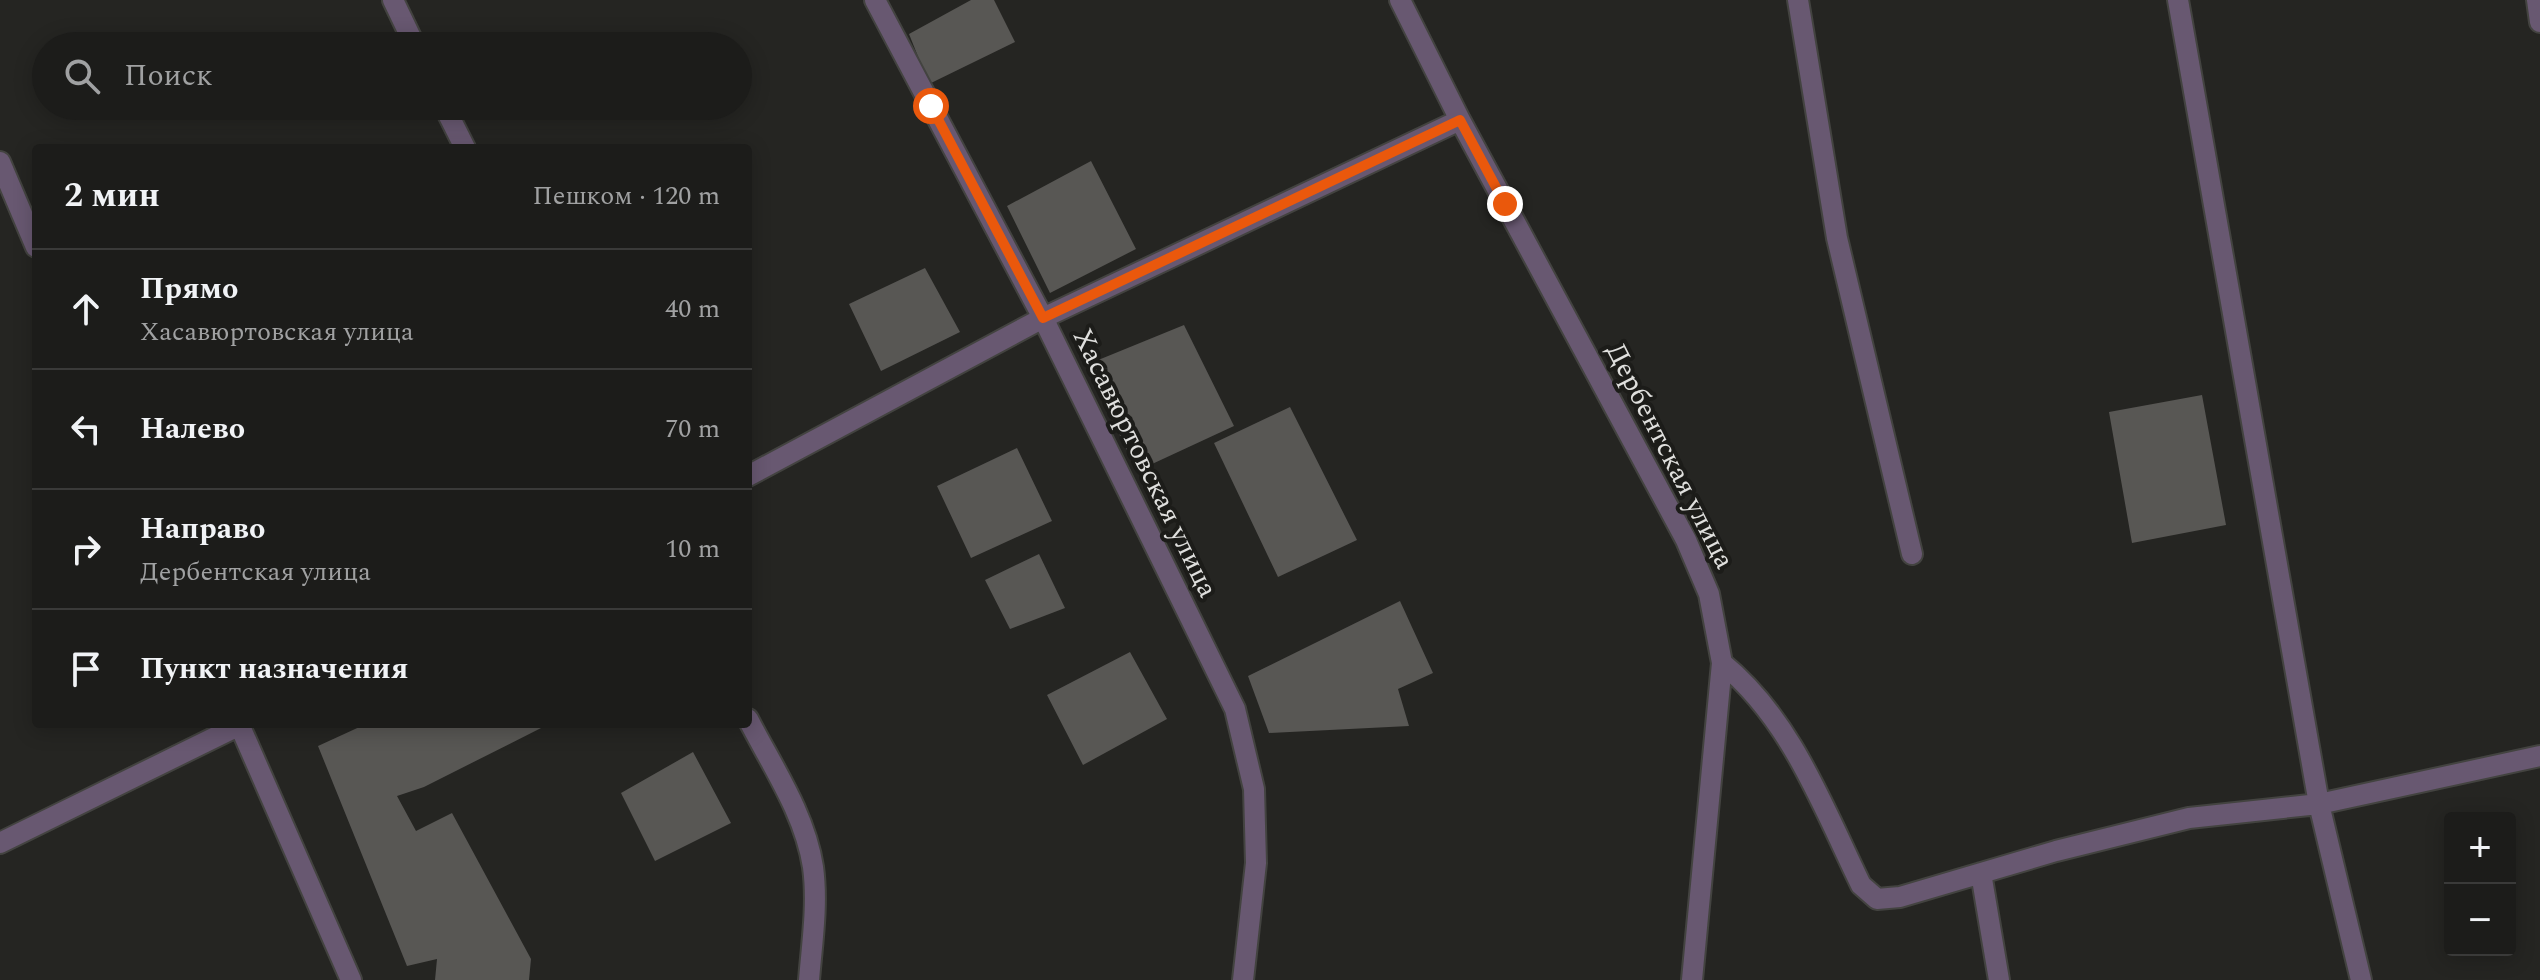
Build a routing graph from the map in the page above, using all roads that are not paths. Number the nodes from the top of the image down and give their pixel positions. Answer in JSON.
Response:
{"nodes":[{"id":1,"x":393,"y":0,"type":"edge"},
{"id":2,"x":875,"y":0,"type":"edge"},
{"id":3,"x":1400,"y":0,"type":"edge"},
{"id":4,"x":1798,"y":0,"type":"edge"},
{"id":5,"x":2178,"y":0,"type":"edge"},
{"id":6,"x":2537,"y":0,"type":"edge"},
{"id":7,"x":2540,"y":22,"type":"edge"},
{"id":8,"x":408,"y":32,"type":"edge"},
{"id":9,"x":451,"y":120,"type":"edge"},
{"id":10,"x":1460,"y":120,"type":"junction"},
{"id":11,"x":463,"y":144,"type":"edge"},
{"id":12,"x":0,"y":162,"type":"edge"},
{"id":13,"x":32,"y":238,"type":"edge"},
{"id":14,"x":1043,"y":318,"type":"junction"},
{"id":15,"x":752,"y":474,"type":"edge"},
{"id":16,"x":1912,"y":554,"type":"dead end"},
{"id":17,"x":1722,"y":663,"type":"junction"},
{"id":18,"x":752,"y":727,"type":"edge"},
{"id":19,"x":232,"y":728,"type":"edge"},
{"id":20,"x":242,"y":728,"type":"edge"},
{"id":21,"x":2540,"y":756,"type":"edge"},
{"id":22,"x":2319,"y":804,"type":"junction"},
{"id":23,"x":0,"y":843,"type":"edge"},
{"id":24,"x":1981,"y":873,"type":"junction"},
{"id":25,"x":351,"y":980,"type":"edge"},
{"id":26,"x":809,"y":980,"type":"edge"},
{"id":27,"x":1243,"y":980,"type":"edge"},
{"id":28,"x":1692,"y":980,"type":"edge"},
{"id":29,"x":1999,"y":980,"type":"edge"},
{"id":30,"x":2361,"y":980,"type":"edge"}],
"edges":[{"from":1,"to":8,"type":"street"},
{"from":2,"to":14,"type":"street","name":"Хасавюртовская улица"},
{"from":3,"to":10,"type":"street","name":"Дербентская улица"},
{"from":4,"to":16,"type":"street"},
{"from":5,"to":22,"type":"street"},
{"from":6,"to":7,"type":"street"},
{"from":9,"to":11,"type":"street"},
{"from":10,"to":14,"type":"street"},
{"from":10,"to":17,"type":"street","name":"Дербентская улица"},
{"from":12,"to":13,"type":"street"},
{"from":14,"to":15,"type":"street"},
{"from":14,"to":27,"type":"street","name":"Хасавюртовская улица"},
{"from":17,"to":24,"type":"street"},
{"from":17,"to":28,"type":"street","name":"Дербентская улица"},
{"from":18,"to":26,"type":"street"},
{"from":19,"to":23,"type":"street"},
{"from":20,"to":25,"type":"street"},
{"from":21,"to":22,"type":"street"},
{"from":22,"to":24,"type":"street"},
{"from":22,"to":30,"type":"street"},
{"from":24,"to":29,"type":"street"}]}
